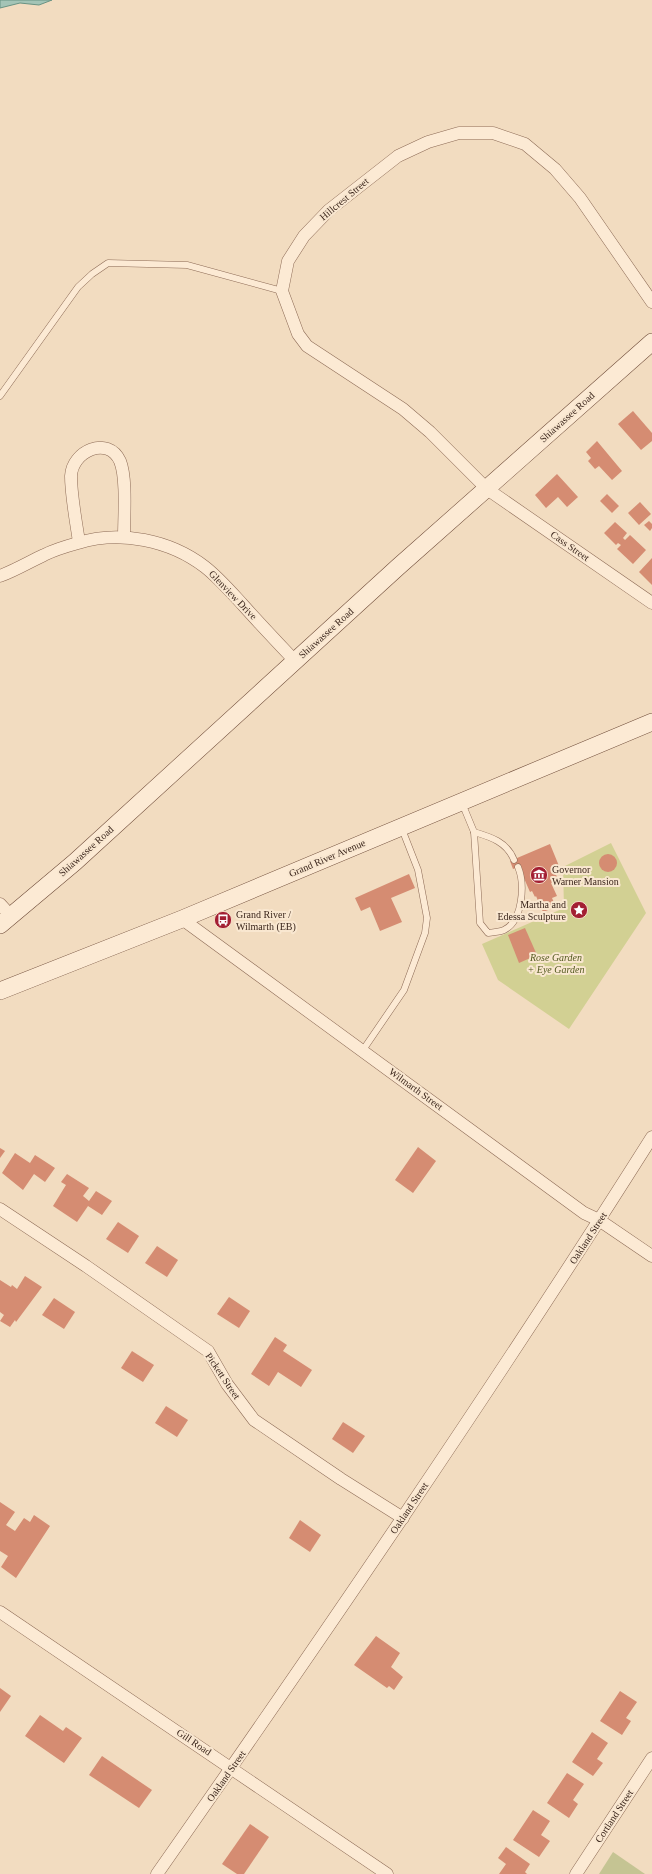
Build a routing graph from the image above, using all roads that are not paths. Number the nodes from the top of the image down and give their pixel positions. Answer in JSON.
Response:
{"nodes":[{"id":1,"x":282,"y":290,"type":"junction"},
{"id":2,"x":652,"y":302,"type":"edge"},
{"id":3,"x":652,"y":342,"type":"edge"},
{"id":4,"x":0,"y":396,"type":"edge"},
{"id":5,"x":487,"y":489,"type":"junction"},
{"id":6,"x":124,"y":537,"type":"junction"},
{"id":7,"x":79,"y":542,"type":"junction"},
{"id":8,"x":0,"y":576,"type":"edge"},
{"id":9,"x":652,"y":603,"type":"edge"},
{"id":10,"x":295,"y":661,"type":"junction"},
{"id":11,"x":652,"y":722,"type":"edge"},
{"id":12,"x":462,"y":802,"type":"junction"},
{"id":13,"x":401,"y":827,"type":"junction"},
{"id":14,"x":474,"y":832,"type":"junction"},
{"id":15,"x":514,"y":860,"type":"dead end"},
{"id":16,"x":518,"y":867,"type":"dead end"},
{"id":17,"x":4,"y":915,"type":"edge"},
{"id":18,"x":182,"y":919,"type":"junction"},
{"id":19,"x":0,"y":991,"type":"edge"},
{"id":20,"x":363,"y":1050,"type":"junction"},
{"id":21,"x":652,"y":1137,"type":"edge"},
{"id":22,"x":0,"y":1209,"type":"edge"},
{"id":23,"x":599,"y":1220,"type":"junction"},
{"id":24,"x":652,"y":1256,"type":"edge"},
{"id":25,"x":403,"y":1518,"type":"junction"},
{"id":26,"x":0,"y":1612,"type":"edge"},
{"id":27,"x":652,"y":1758,"type":"edge"},
{"id":28,"x":232,"y":1768,"type":"junction"},
{"id":29,"x":157,"y":1874,"type":"edge"},
{"id":30,"x":387,"y":1874,"type":"edge"},
{"id":31,"x":576,"y":1874,"type":"edge"}],
"edges":[{"from":1,"to":2,"type":"street","name":"Hillcrest Street"},
{"from":1,"to":4,"type":"lane"},
{"from":1,"to":5,"type":"street"},
{"from":3,"to":5,"type":"street","name":"Shiawassee Road"},
{"from":5,"to":9,"type":"street","name":"Cass Street"},
{"from":5,"to":10,"type":"street","name":"Shiawassee Road"},
{"from":6,"to":7,"type":"street","name":"Glenview Drive"},
{"from":6,"to":7,"type":"street"},
{"from":6,"to":10,"type":"street","name":"Glenview Drive"},
{"from":7,"to":8,"type":"street","name":"Glenview Drive"},
{"from":10,"to":17,"type":"street","name":"Shiawassee Road"},
{"from":11,"to":12,"type":"street","name":"Grand River Avenue"},
{"from":12,"to":13,"type":"street","name":"Grand River Avenue"},
{"from":12,"to":14,"type":"lane"},
{"from":13,"to":18,"type":"street","name":"Grand River Avenue"},
{"from":13,"to":20,"type":"lane"},
{"from":14,"to":15,"type":"lane"},
{"from":14,"to":16,"type":"lane"},
{"from":18,"to":19,"type":"street","name":"Grand River Avenue"},
{"from":18,"to":20,"type":"street","name":"Wilmarth Street"},
{"from":20,"to":23,"type":"street","name":"Wilmarth Street"},
{"from":21,"to":23,"type":"street","name":"Oakland Street"},
{"from":22,"to":25,"type":"street","name":"Pickett Street"},
{"from":23,"to":24,"type":"street","name":"Wilmarth Street"},
{"from":23,"to":25,"type":"street","name":"Oakland Street"},
{"from":25,"to":28,"type":"street","name":"Oakland Street"},
{"from":26,"to":28,"type":"street","name":"Gill Road"},
{"from":27,"to":31,"type":"street","name":"Cortland Street"},
{"from":28,"to":29,"type":"street","name":"Oakland Street"},
{"from":28,"to":30,"type":"street","name":"Gill Road"}]}
